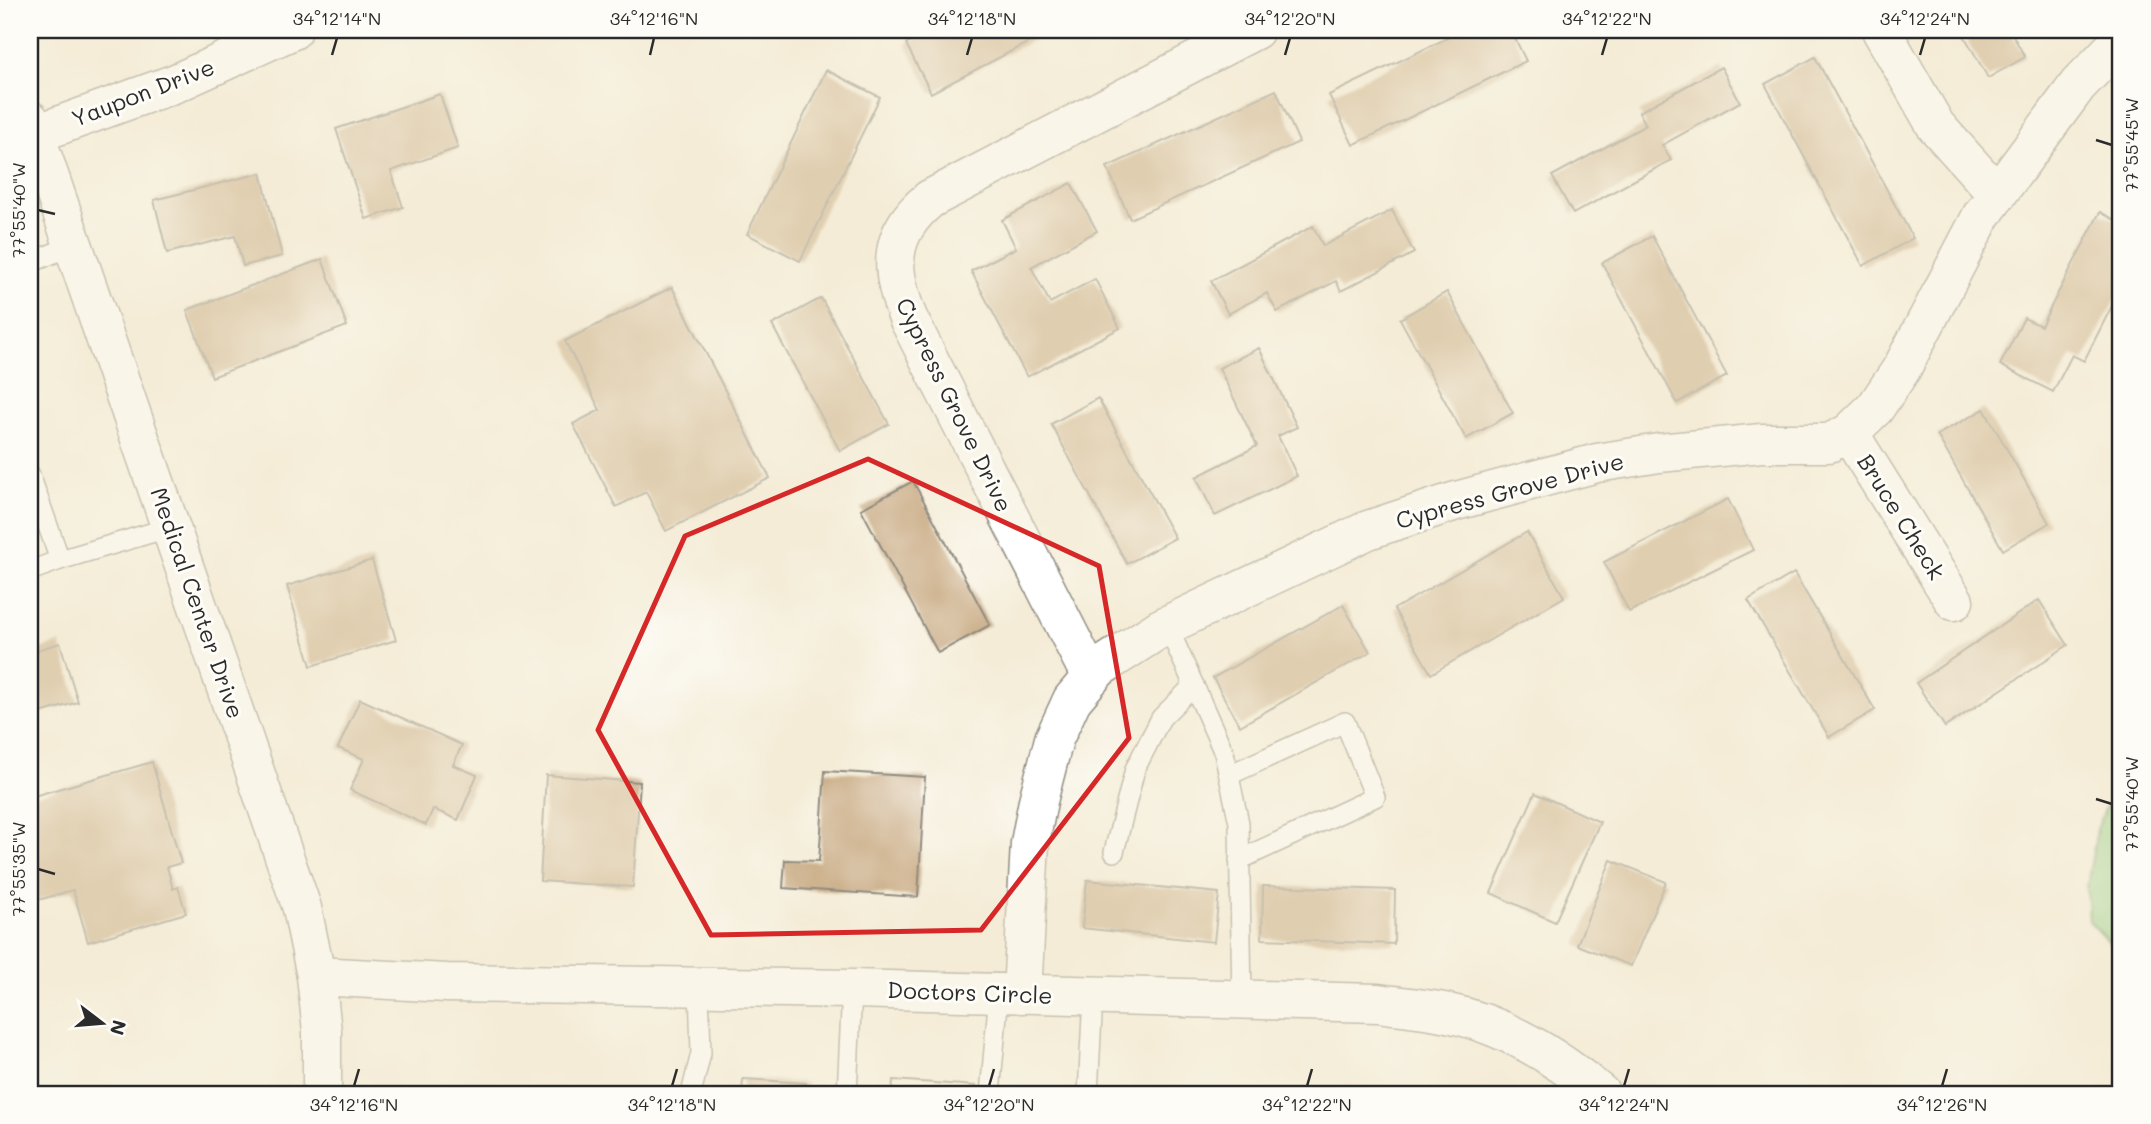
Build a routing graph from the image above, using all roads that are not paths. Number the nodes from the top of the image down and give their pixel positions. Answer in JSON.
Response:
{"nodes":[{"id":1,"x":293,"y":30,"type":"edge"},
{"id":2,"x":1255,"y":30,"type":"edge"},
{"id":3,"x":1881,"y":30,"type":"edge"},
{"id":4,"x":2121,"y":40,"type":"edge"},
{"id":5,"x":31,"y":130,"type":"edge"},
{"id":6,"x":1997,"y":194,"type":"junction"},
{"id":7,"x":73,"y":245,"type":"junction"},
{"id":8,"x":30,"y":263,"type":"edge"},
{"id":9,"x":1849,"y":433,"type":"junction"},
{"id":10,"x":30,"y":475,"type":"edge"},
{"id":11,"x":171,"y":527,"type":"junction"},
{"id":12,"x":60,"y":560,"type":"junction"},
{"id":13,"x":30,"y":571,"type":"edge"},
{"id":14,"x":1954,"y":601,"type":"dead end"},
{"id":15,"x":1167,"y":625,"type":"junction"},
{"id":16,"x":1091,"y":677,"type":"junction"},
{"id":17,"x":1194,"y":685,"type":"junction"},
{"id":18,"x":1229,"y":775,"type":"junction"},
{"id":19,"x":1114,"y":852,"type":"dead end"},
{"id":20,"x":1239,"y":860,"type":"junction"},
{"id":21,"x":316,"y":976,"type":"junction"},
{"id":22,"x":699,"y":987,"type":"junction"},
{"id":23,"x":852,"y":989,"type":"junction"},
{"id":24,"x":1010,"y":994,"type":"junction"},
{"id":25,"x":1093,"y":996,"type":"junction"},
{"id":26,"x":1242,"y":1000,"type":"junction"},
{"id":27,"x":322,"y":1094,"type":"edge"},
{"id":28,"x":691,"y":1094,"type":"edge"},
{"id":29,"x":847,"y":1094,"type":"edge"},
{"id":30,"x":990,"y":1094,"type":"edge"},
{"id":31,"x":1088,"y":1094,"type":"edge"},
{"id":32,"x":1601,"y":1094,"type":"edge"}],
"edges":[{"from":1,"to":5,"type":"street","name":"Yaupon Drive"},
{"from":2,"to":16,"type":"street","name":"Cypress Grove Drive"},
{"from":3,"to":6,"type":"street"},
{"from":4,"to":6,"type":"street","name":"Cypress Grove Drive"},
{"from":5,"to":7,"type":"street","name":"Medical Center Drive"},
{"from":6,"to":9,"type":"street","name":"Cypress Grove Drive"},
{"from":7,"to":8,"type":"lane"},
{"from":7,"to":11,"type":"street","name":"Medical Center Drive"},
{"from":9,"to":14,"type":"street","name":"Bruce Check"},
{"from":9,"to":15,"type":"street","name":"Cypress Grove Drive"},
{"from":10,"to":12,"type":"lane"},
{"from":11,"to":12,"type":"lane"},
{"from":11,"to":21,"type":"street","name":"Medical Center Drive"},
{"from":12,"to":13,"type":"lane"},
{"from":15,"to":16,"type":"street","name":"Cypress Grove Drive"},
{"from":15,"to":17,"type":"lane"},
{"from":16,"to":24,"type":"street","name":"Cypress Grove Drive"},
{"from":17,"to":18,"type":"lane"},
{"from":17,"to":19,"type":"lane"},
{"from":18,"to":20,"type":"lane"},
{"from":18,"to":20,"type":"lane"},
{"from":20,"to":26,"type":"lane"},
{"from":21,"to":22,"type":"street","name":"Doctors Circle"},
{"from":21,"to":27,"type":"street","name":"Medical Center Drive"},
{"from":22,"to":23,"type":"street","name":"Doctors Circle"},
{"from":22,"to":28,"type":"lane"},
{"from":23,"to":24,"type":"street","name":"Doctors Circle"},
{"from":23,"to":29,"type":"lane"},
{"from":24,"to":25,"type":"street","name":"Doctors Circle"},
{"from":24,"to":30,"type":"lane"},
{"from":25,"to":26,"type":"street","name":"Doctors Circle"},
{"from":25,"to":31,"type":"lane"},
{"from":26,"to":32,"type":"street","name":"Doctors Circle"}]}
